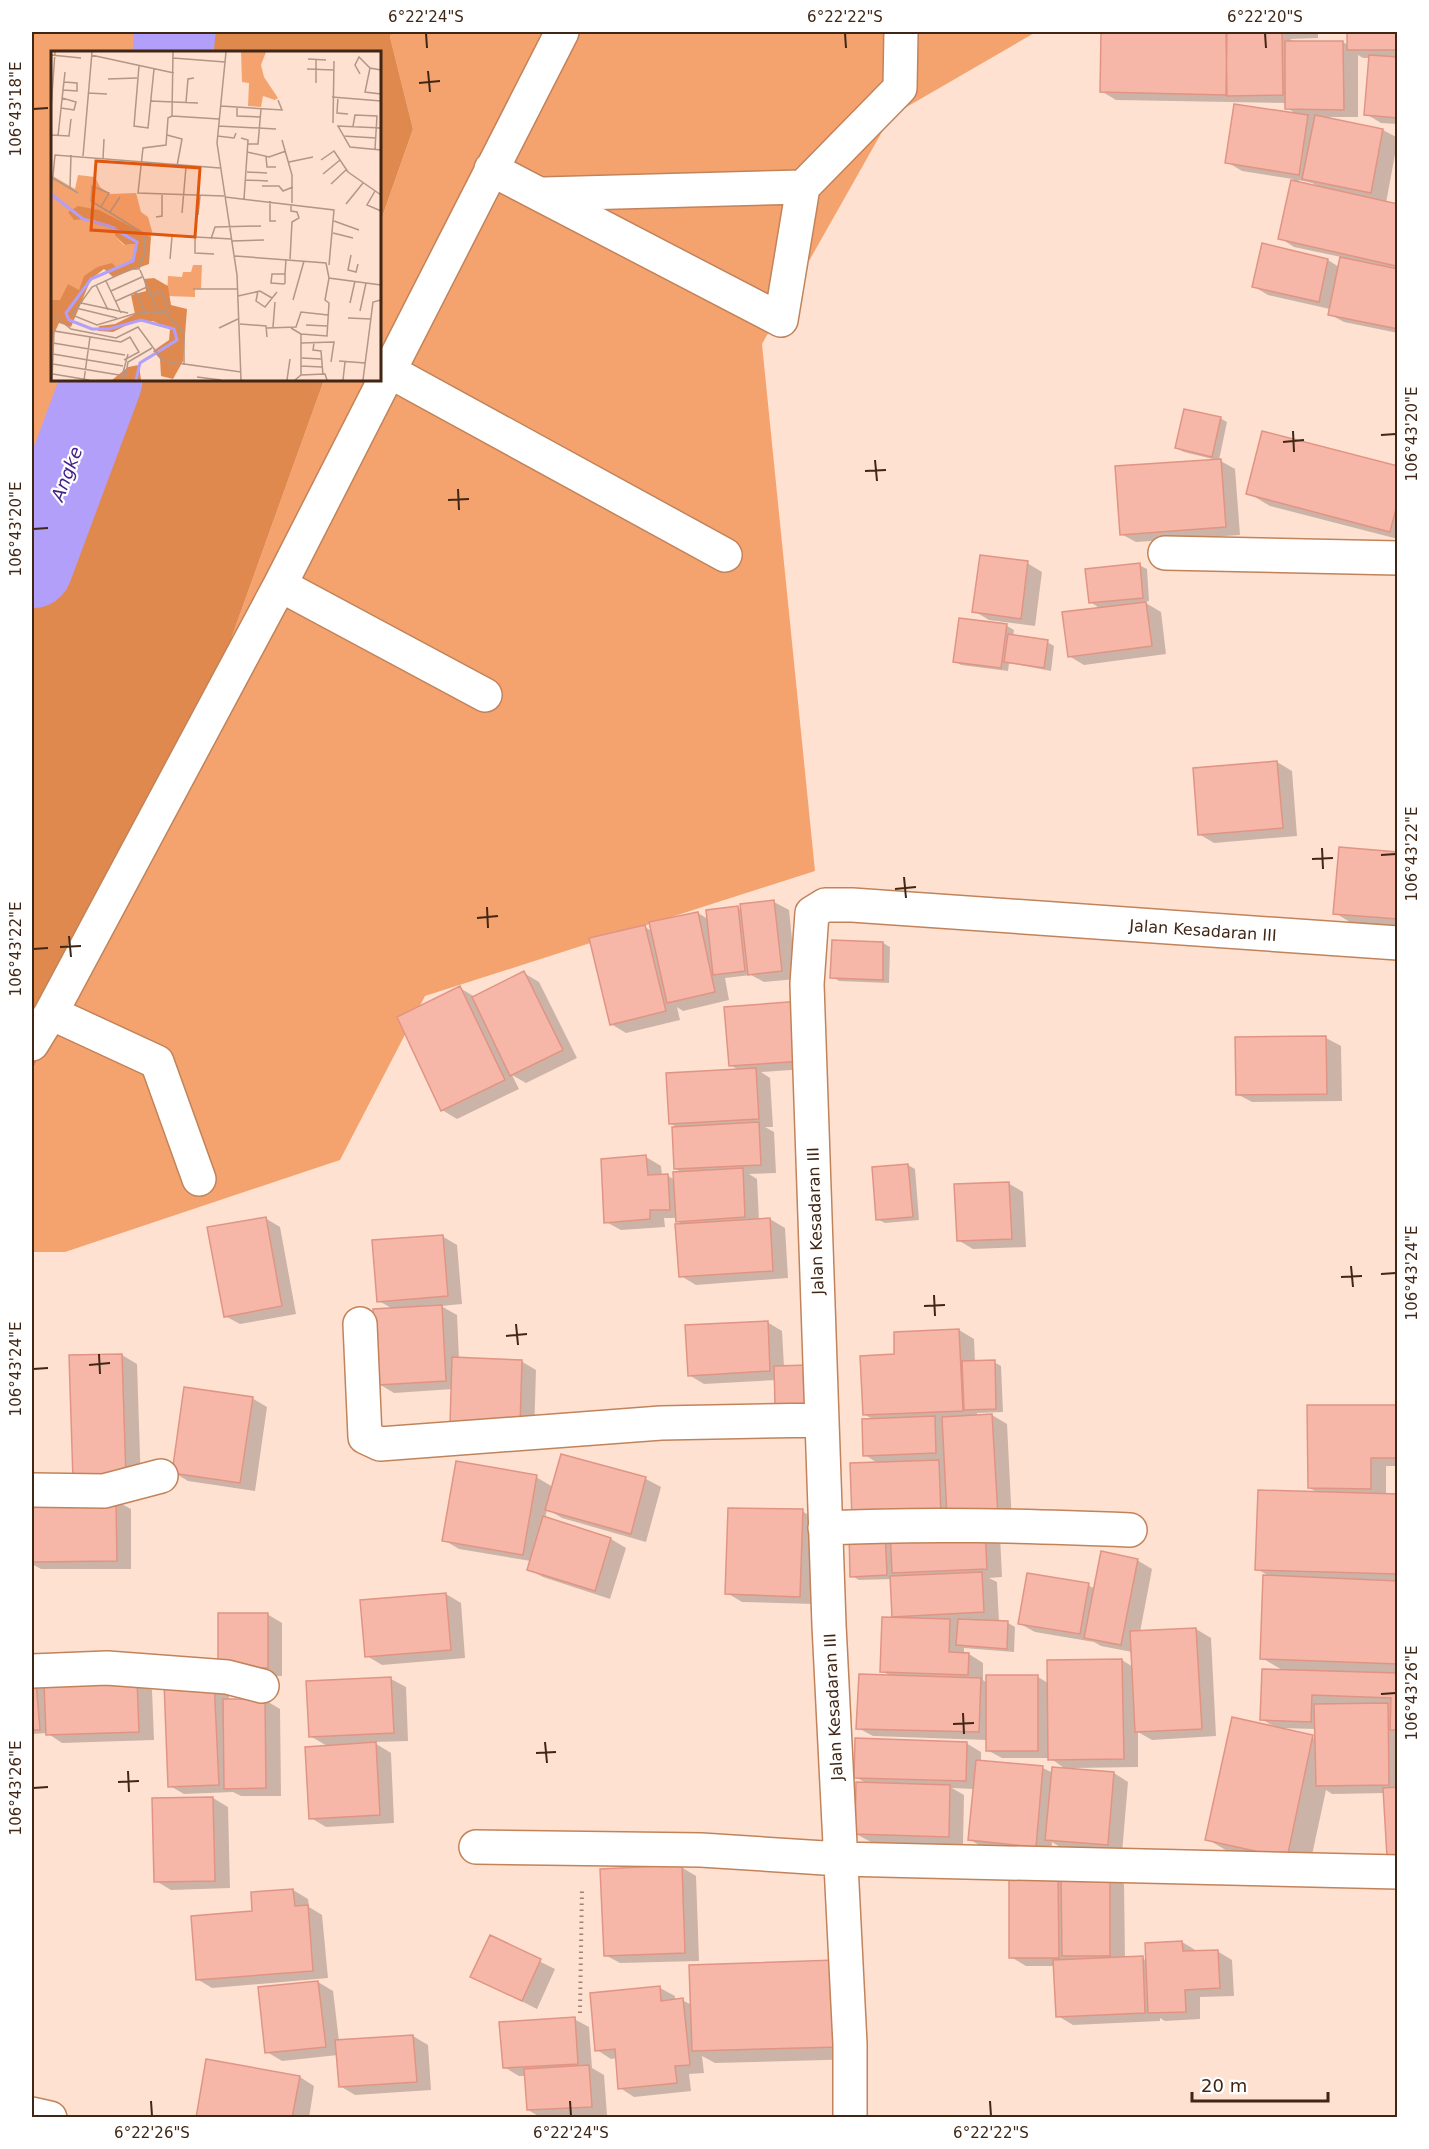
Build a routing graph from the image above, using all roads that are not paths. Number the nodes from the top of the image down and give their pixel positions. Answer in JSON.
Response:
{"nodes":[{"id":1,"x":562,"y":32,"type":"edge"},
{"id":2,"x":901,"y":32,"type":"edge"},
{"id":3,"x":491,"y":169,"type":"junction"},
{"id":4,"x":803,"y":187,"type":"junction"},
{"id":5,"x":540,"y":194,"type":"junction"},
{"id":6,"x":388,"y":371,"type":"junction"},
{"id":7,"x":1165,"y":553,"type":"dead end"},
{"id":8,"x":725,"y":555,"type":"dead end"},
{"id":9,"x":1398,"y":558,"type":"edge"},
{"id":10,"x":280,"y":585,"type":"junction"},
{"id":11,"x":485,"y":695,"type":"dead end"},
{"id":12,"x":1398,"y":944,"type":"edge"},
{"id":13,"x":51,"y":1013,"type":"junction"},
{"id":14,"x":32,"y":1044,"type":"edge"},
{"id":15,"x":199,"y":1179,"type":"dead end"},
{"id":16,"x":360,"y":1324,"type":"dead end"},
{"id":17,"x":821,"y":1420,"type":"junction"},
{"id":18,"x":161,"y":1476,"type":"dead end"},
{"id":19,"x":32,"y":1490,"type":"edge"},
{"id":20,"x":825,"y":1528,"type":"junction"},
{"id":21,"x":1130,"y":1530,"type":"dead end"},
{"id":22,"x":32,"y":1671,"type":"edge"},
{"id":23,"x":262,"y":1686,"type":"dead end"},
{"id":24,"x":476,"y":1847,"type":"dead end"},
{"id":25,"x":840,"y":1859,"type":"junction"},
{"id":26,"x":1398,"y":1872,"type":"edge"},
{"id":27,"x":32,"y":2114,"type":"edge"},
{"id":28,"x":50,"y":2118,"type":"edge"},
{"id":29,"x":850,"y":2118,"type":"edge"}],
"edges":[{"from":1,"to":3,"type":"street"},
{"from":2,"to":4,"type":"street"},
{"from":3,"to":5,"type":"street"},
{"from":3,"to":6,"type":"street"},
{"from":4,"to":5,"type":"street"},
{"from":4,"to":5,"type":"street"},
{"from":6,"to":8,"type":"street"},
{"from":6,"to":10,"type":"street"},
{"from":7,"to":9,"type":"street"},
{"from":10,"to":11,"type":"street"},
{"from":10,"to":13,"type":"street"},
{"from":12,"to":17,"type":"street","name":"Jalan Kesadaran III"},
{"from":13,"to":14,"type":"street"},
{"from":13,"to":15,"type":"street"},
{"from":16,"to":17,"type":"street"},
{"from":17,"to":20,"type":"street","name":"Jalan Kesadaran III"},
{"from":18,"to":19,"type":"street"},
{"from":20,"to":21,"type":"street"},
{"from":20,"to":25,"type":"street","name":"Jalan Kesadaran III"},
{"from":22,"to":23,"type":"street"},
{"from":24,"to":25,"type":"street"},
{"from":25,"to":26,"type":"street"},
{"from":25,"to":29,"type":"street","name":"Jalan Kesadaran III"},
{"from":27,"to":28,"type":"street"}]}
